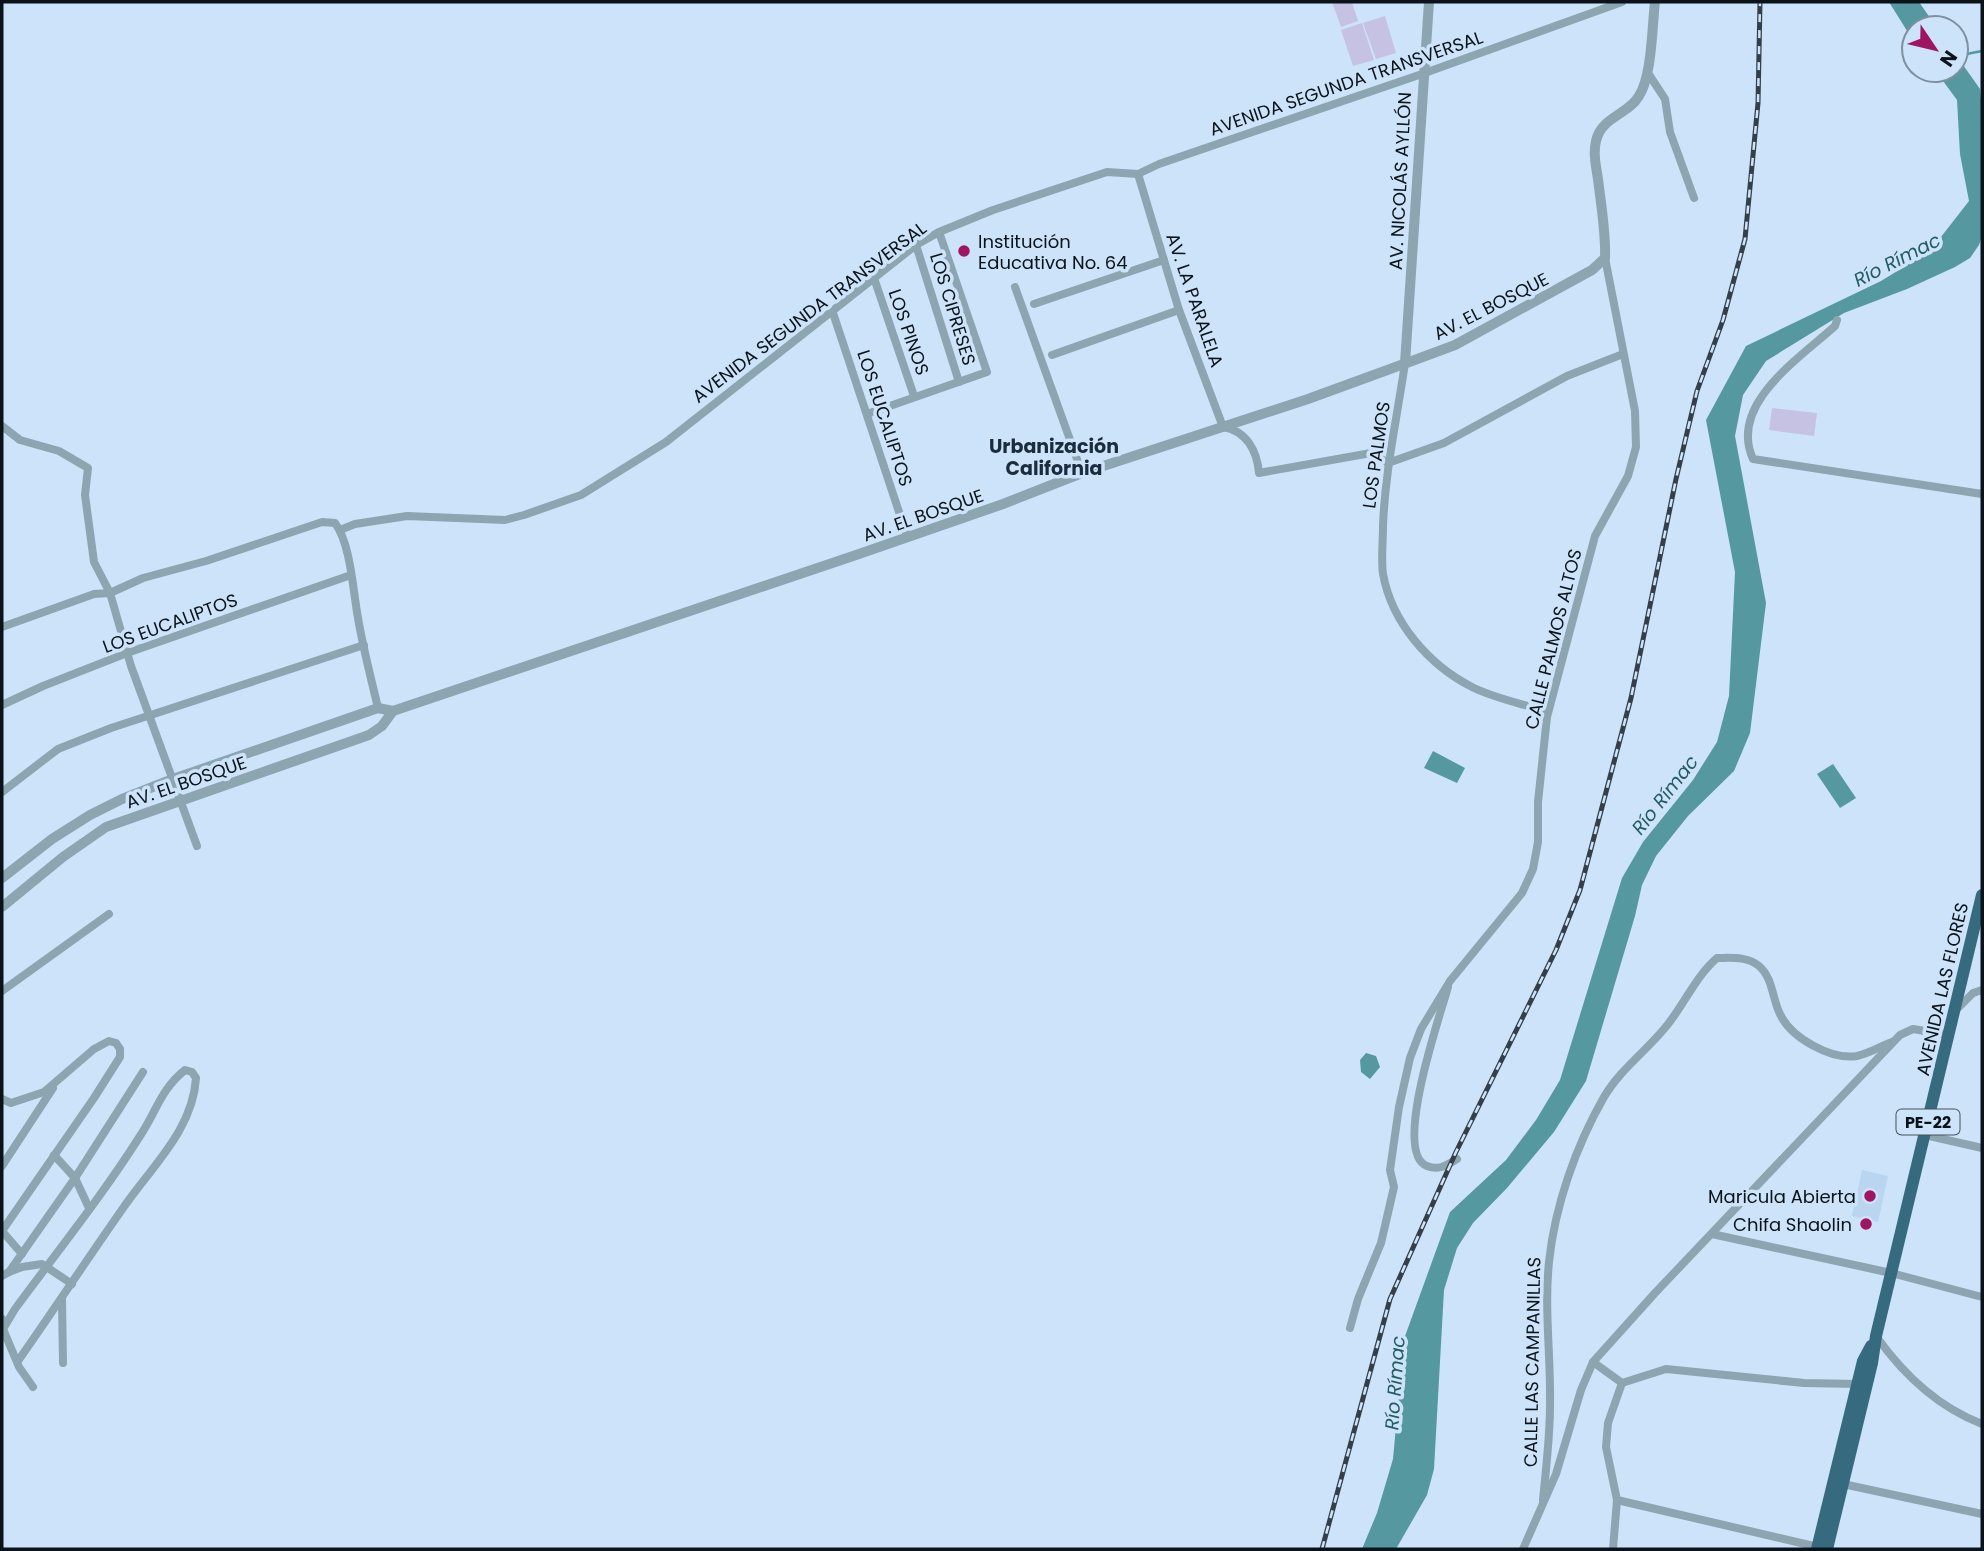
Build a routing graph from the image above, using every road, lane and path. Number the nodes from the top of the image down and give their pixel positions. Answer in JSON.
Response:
{"nodes":[{"id":1,"x":1429,"y":2,"type":"edge"},
{"id":2,"x":1622,"y":2,"type":"edge"},
{"id":3,"x":1655,"y":2,"type":"edge"},
{"id":4,"x":1647,"y":73,"type":"junction"},
{"id":5,"x":1422,"y":74,"type":"junction"},
{"id":6,"x":1138,"y":174,"type":"junction"},
{"id":7,"x":1694,"y":198,"type":"dead end"},
{"id":8,"x":939,"y":232,"type":"junction"},
{"id":9,"x":916,"y":246,"type":"junction"},
{"id":10,"x":1605,"y":258,"type":"junction"},
{"id":11,"x":1164,"y":260,"type":"junction"},
{"id":12,"x":874,"y":278,"type":"junction"},
{"id":13,"x":1015,"y":287,"type":"dead end"},
{"id":14,"x":1034,"y":304,"type":"dead end"},
{"id":15,"x":832,"y":310,"type":"junction"},
{"id":16,"x":1179,"y":310,"type":"junction"},
{"id":17,"x":1838,"y":320,"type":"dead end"},
{"id":18,"x":1623,"y":354,"type":"junction"},
{"id":19,"x":1052,"y":355,"type":"dead end"},
{"id":20,"x":1405,"y":363,"type":"junction"},
{"id":21,"x":959,"y":382,"type":"junction"},
{"id":22,"x":914,"y":396,"type":"junction"},
{"id":23,"x":867,"y":414,"type":"junction"},
{"id":24,"x":2,"y":426,"type":"edge"},
{"id":25,"x":1227,"y":427,"type":"junction"},
{"id":26,"x":1388,"y":463,"type":"junction"},
{"id":27,"x":1082,"y":473,"type":"junction"},
{"id":28,"x":1982,"y":494,"type":"edge"},
{"id":29,"x":340,"y":530,"type":"junction"},
{"id":30,"x":908,"y":536,"type":"junction"},
{"id":31,"x":351,"y":575,"type":"junction"},
{"id":32,"x":110,"y":593,"type":"junction"},
{"id":33,"x":2,"y":627,"type":"edge"},
{"id":34,"x":364,"y":645,"type":"junction"},
{"id":35,"x":127,"y":653,"type":"junction"},
{"id":36,"x":2,"y":705,"type":"edge"},
{"id":37,"x":378,"y":708,"type":"junction"},
{"id":38,"x":393,"y":711,"type":"junction"},
{"id":39,"x":1548,"y":712,"type":"junction"},
{"id":40,"x":150,"y":716,"type":"junction"},
{"id":41,"x":173,"y":779,"type":"junction"},
{"id":42,"x":2,"y":792,"type":"edge"},
{"id":43,"x":180,"y":801,"type":"junction"},
{"id":44,"x":197,"y":846,"type":"dead end"},
{"id":45,"x":2,"y":878,"type":"edge"},
{"id":46,"x":1981,"y":904,"type":"edge"},
{"id":47,"x":2,"y":907,"type":"edge"},
{"id":48,"x":109,"y":914,"type":"dead end"},
{"id":49,"x":1450,"y":981,"type":"junction"},
{"id":50,"x":1982,"y":990,"type":"edge"},
{"id":51,"x":2,"y":991,"type":"edge"},
{"id":52,"x":1955,"y":1012,"type":"junction"},
{"id":53,"x":1949,"y":1035,"type":"junction"},
{"id":54,"x":1892,"y":1042,"type":"junction"},
{"id":55,"x":143,"y":1072,"type":"dead end"},
{"id":56,"x":55,"y":1085,"type":"junction"},
{"id":57,"x":2,"y":1099,"type":"edge"},
{"id":58,"x":1924,"y":1135,"type":"junction"},
{"id":59,"x":1982,"y":1148,"type":"edge"},
{"id":60,"x":54,"y":1155,"type":"junction"},
{"id":61,"x":1457,"y":1159,"type":"dead end"},
{"id":62,"x":2,"y":1166,"type":"edge"},
{"id":63,"x":75,"y":1178,"type":"junction"},
{"id":64,"x":89,"y":1208,"type":"junction"},
{"id":65,"x":2,"y":1231,"type":"edge"},
{"id":66,"x":1712,"y":1234,"type":"junction"},
{"id":67,"x":22,"y":1255,"type":"junction"},
{"id":68,"x":47,"y":1266,"type":"junction"},
{"id":69,"x":1891,"y":1273,"type":"junction"},
{"id":70,"x":5,"y":1274,"type":"edge"},
{"id":71,"x":72,"y":1284,"type":"junction"},
{"id":72,"x":1982,"y":1297,"type":"edge"},
{"id":73,"x":62,"y":1300,"type":"junction"},
{"id":74,"x":2,"y":1319,"type":"edge"},
{"id":75,"x":1350,"y":1328,"type":"dead end"},
{"id":76,"x":3,"y":1329,"type":"edge"},
{"id":77,"x":1876,"y":1336,"type":"junction"},
{"id":78,"x":18,"y":1361,"type":"junction"},
{"id":79,"x":1593,"y":1362,"type":"junction"},
{"id":80,"x":63,"y":1363,"type":"dead end"},
{"id":81,"x":1622,"y":1382,"type":"junction"},
{"id":82,"x":1858,"y":1384,"type":"junction"},
{"id":83,"x":33,"y":1387,"type":"dead end"},
{"id":84,"x":1982,"y":1424,"type":"edge"},
{"id":85,"x":1843,"y":1484,"type":"junction"},
{"id":86,"x":1543,"y":1500,"type":"junction"},
{"id":87,"x":1617,"y":1500,"type":"junction"},
{"id":88,"x":1982,"y":1514,"type":"edge"},
{"id":89,"x":1523,"y":1549,"type":"edge"},
{"id":90,"x":1613,"y":1549,"type":"edge"},
{"id":91,"x":1821,"y":1549,"type":"edge"}],
"edges":[{"from":1,"to":5,"type":"street","name":"AV. NICOLÁS AYLLÓN"},
{"from":2,"to":5,"type":"street","name":"AVENIDA SEGUNDA TRANSVERSAL"},
{"from":3,"to":4,"type":"street"},
{"from":4,"to":7,"type":"street"},
{"from":4,"to":10,"type":"street"},
{"from":5,"to":6,"type":"street","name":"AVENIDA SEGUNDA TRANSVERSAL"},
{"from":5,"to":20,"type":"street","name":"AV. NICOLÁS AYLLÓN"},
{"from":6,"to":8,"type":"street","name":"AVENIDA SEGUNDA TRANSVERSAL"},
{"from":6,"to":11,"type":"street","name":"AV. LA PARALELA"},
{"from":8,"to":9,"type":"street","name":"AVENIDA SEGUNDA TRANSVERSAL"},
{"from":8,"to":21,"type":"street"},
{"from":9,"to":12,"type":"street","name":"AVENIDA SEGUNDA TRANSVERSAL"},
{"from":9,"to":21,"type":"street","name":"LOS CIPRESES"},
{"from":10,"to":18,"type":"street","name":"CALLE PALMOS ALTOS"},
{"from":10,"to":20,"type":"street","name":"AV. EL BOSQUE"},
{"from":11,"to":14,"type":"street"},
{"from":11,"to":16,"type":"street","name":"AV. LA PARALELA"},
{"from":12,"to":15,"type":"street","name":"AVENIDA SEGUNDA TRANSVERSAL"},
{"from":12,"to":22,"type":"street","name":"LOS PINOS"},
{"from":13,"to":27,"type":"street"},
{"from":15,"to":23,"type":"street","name":"LOS EUCALIPTOS"},
{"from":15,"to":29,"type":"street","name":"AVENIDA SEGUNDA TRANSVERSAL"},
{"from":16,"to":19,"type":"street"},
{"from":16,"to":25,"type":"street","name":"AV. LA PARALELA"},
{"from":17,"to":28,"type":"street"},
{"from":18,"to":26,"type":"street"},
{"from":18,"to":39,"type":"street","name":"CALLE PALMOS ALTOS"},
{"from":20,"to":25,"type":"street","name":"AV. EL BOSQUE"},
{"from":20,"to":26,"type":"street","name":"LOS PALMOS"},
{"from":21,"to":22,"type":"street"},
{"from":22,"to":23,"type":"street"},
{"from":23,"to":30,"type":"street","name":"LOS EUCALIPTOS"},
{"from":24,"to":32,"type":"street"},
{"from":25,"to":26,"type":"street"},
{"from":25,"to":27,"type":"street","name":"AV. EL BOSQUE"},
{"from":26,"to":39,"type":"street","name":"LOS PALMOS"},
{"from":27,"to":30,"type":"street","name":"AV. EL BOSQUE"},
{"from":29,"to":31,"type":"street"},
{"from":29,"to":32,"type":"street"},
{"from":30,"to":38,"type":"street","name":"AV. EL BOSQUE"},
{"from":31,"to":34,"type":"street"},
{"from":31,"to":35,"type":"street","name":"LOS EUCALIPTOS"},
{"from":32,"to":33,"type":"street"},
{"from":32,"to":35,"type":"street"},
{"from":34,"to":37,"type":"street"},
{"from":34,"to":40,"type":"street"},
{"from":35,"to":36,"type":"street","name":"LOS EUCALIPTOS"},
{"from":35,"to":40,"type":"street"},
{"from":37,"to":38,"type":"street"},
{"from":37,"to":41,"type":"street","name":"AV. EL BOSQUE"},
{"from":38,"to":43,"type":"street","name":"AV. EL BOSQUE"},
{"from":39,"to":49,"type":"street","name":"CALLE PALMOS ALTOS"},
{"from":40,"to":41,"type":"street"},
{"from":40,"to":42,"type":"street"},
{"from":41,"to":43,"type":"street"},
{"from":41,"to":45,"type":"street","name":"AV. EL BOSQUE"},
{"from":43,"to":44,"type":"street"},
{"from":43,"to":47,"type":"street","name":"AV. EL BOSQUE"},
{"from":46,"to":52,"type":"highway","name":"AVENIDA LAS FLORES","number":"PE-22"},
{"from":48,"to":51,"type":"street"},
{"from":49,"to":61,"type":"street"},
{"from":49,"to":75,"type":"street","name":"CALLE PALMOS ALTOS"},
{"from":50,"to":52,"type":"street"},
{"from":52,"to":53,"type":"highway","name":"AVENIDA LAS FLORES","number":"PE-22"},
{"from":53,"to":54,"type":"street"},
{"from":53,"to":58,"type":"highway","name":"AVENIDA LAS FLORES","number":"PE-22"},
{"from":54,"to":66,"type":"street"},
{"from":54,"to":86,"type":"street","name":"CALLE LAS CAMPANILLAS"},
{"from":55,"to":63,"type":"street"},
{"from":56,"to":57,"type":"street"},
{"from":56,"to":60,"type":"street"},
{"from":56,"to":62,"type":"street"},
{"from":58,"to":59,"type":"street"},
{"from":58,"to":69,"type":"highway","name":"AVENIDA LAS FLORES","number":"PE-22"},
{"from":60,"to":63,"type":"street"},
{"from":60,"to":65,"type":"street"},
{"from":63,"to":64,"type":"street"},
{"from":63,"to":67,"type":"street"},
{"from":64,"to":68,"type":"street"},
{"from":64,"to":71,"type":"street"},
{"from":65,"to":67,"type":"street"},
{"from":66,"to":69,"type":"street"},
{"from":66,"to":79,"type":"street"},
{"from":67,"to":70,"type":"street"},
{"from":68,"to":70,"type":"street"},
{"from":68,"to":71,"type":"street"},
{"from":68,"to":76,"type":"street"},
{"from":69,"to":72,"type":"street"},
{"from":69,"to":77,"type":"highway","name":"AVENIDA LAS FLORES","number":"PE-22"},
{"from":71,"to":73,"type":"street"},
{"from":73,"to":78,"type":"street"},
{"from":73,"to":80,"type":"street"},
{"from":74,"to":76,"type":"street"},
{"from":76,"to":78,"type":"street"},
{"from":77,"to":82,"type":"highway","name":"AVENIDA LAS FLORES","number":"PE-22"},
{"from":77,"to":84,"type":"street"},
{"from":77,"to":85,"type":"highway","name":"AVENIDA LAS FLORES","number":"PE-22"},
{"from":78,"to":83,"type":"street"},
{"from":79,"to":81,"type":"street"},
{"from":79,"to":86,"type":"street"},
{"from":81,"to":82,"type":"street"},
{"from":81,"to":87,"type":"street"},
{"from":82,"to":91,"type":"highway","name":"AVENIDA LAS FLORES","number":"PE-22"},
{"from":85,"to":88,"type":"street"},
{"from":85,"to":91,"type":"highway","name":"AVENIDA LAS FLORES","number":"PE-22"},
{"from":86,"to":89,"type":"street"},
{"from":87,"to":90,"type":"street"},
{"from":87,"to":91,"type":"street"}]}
